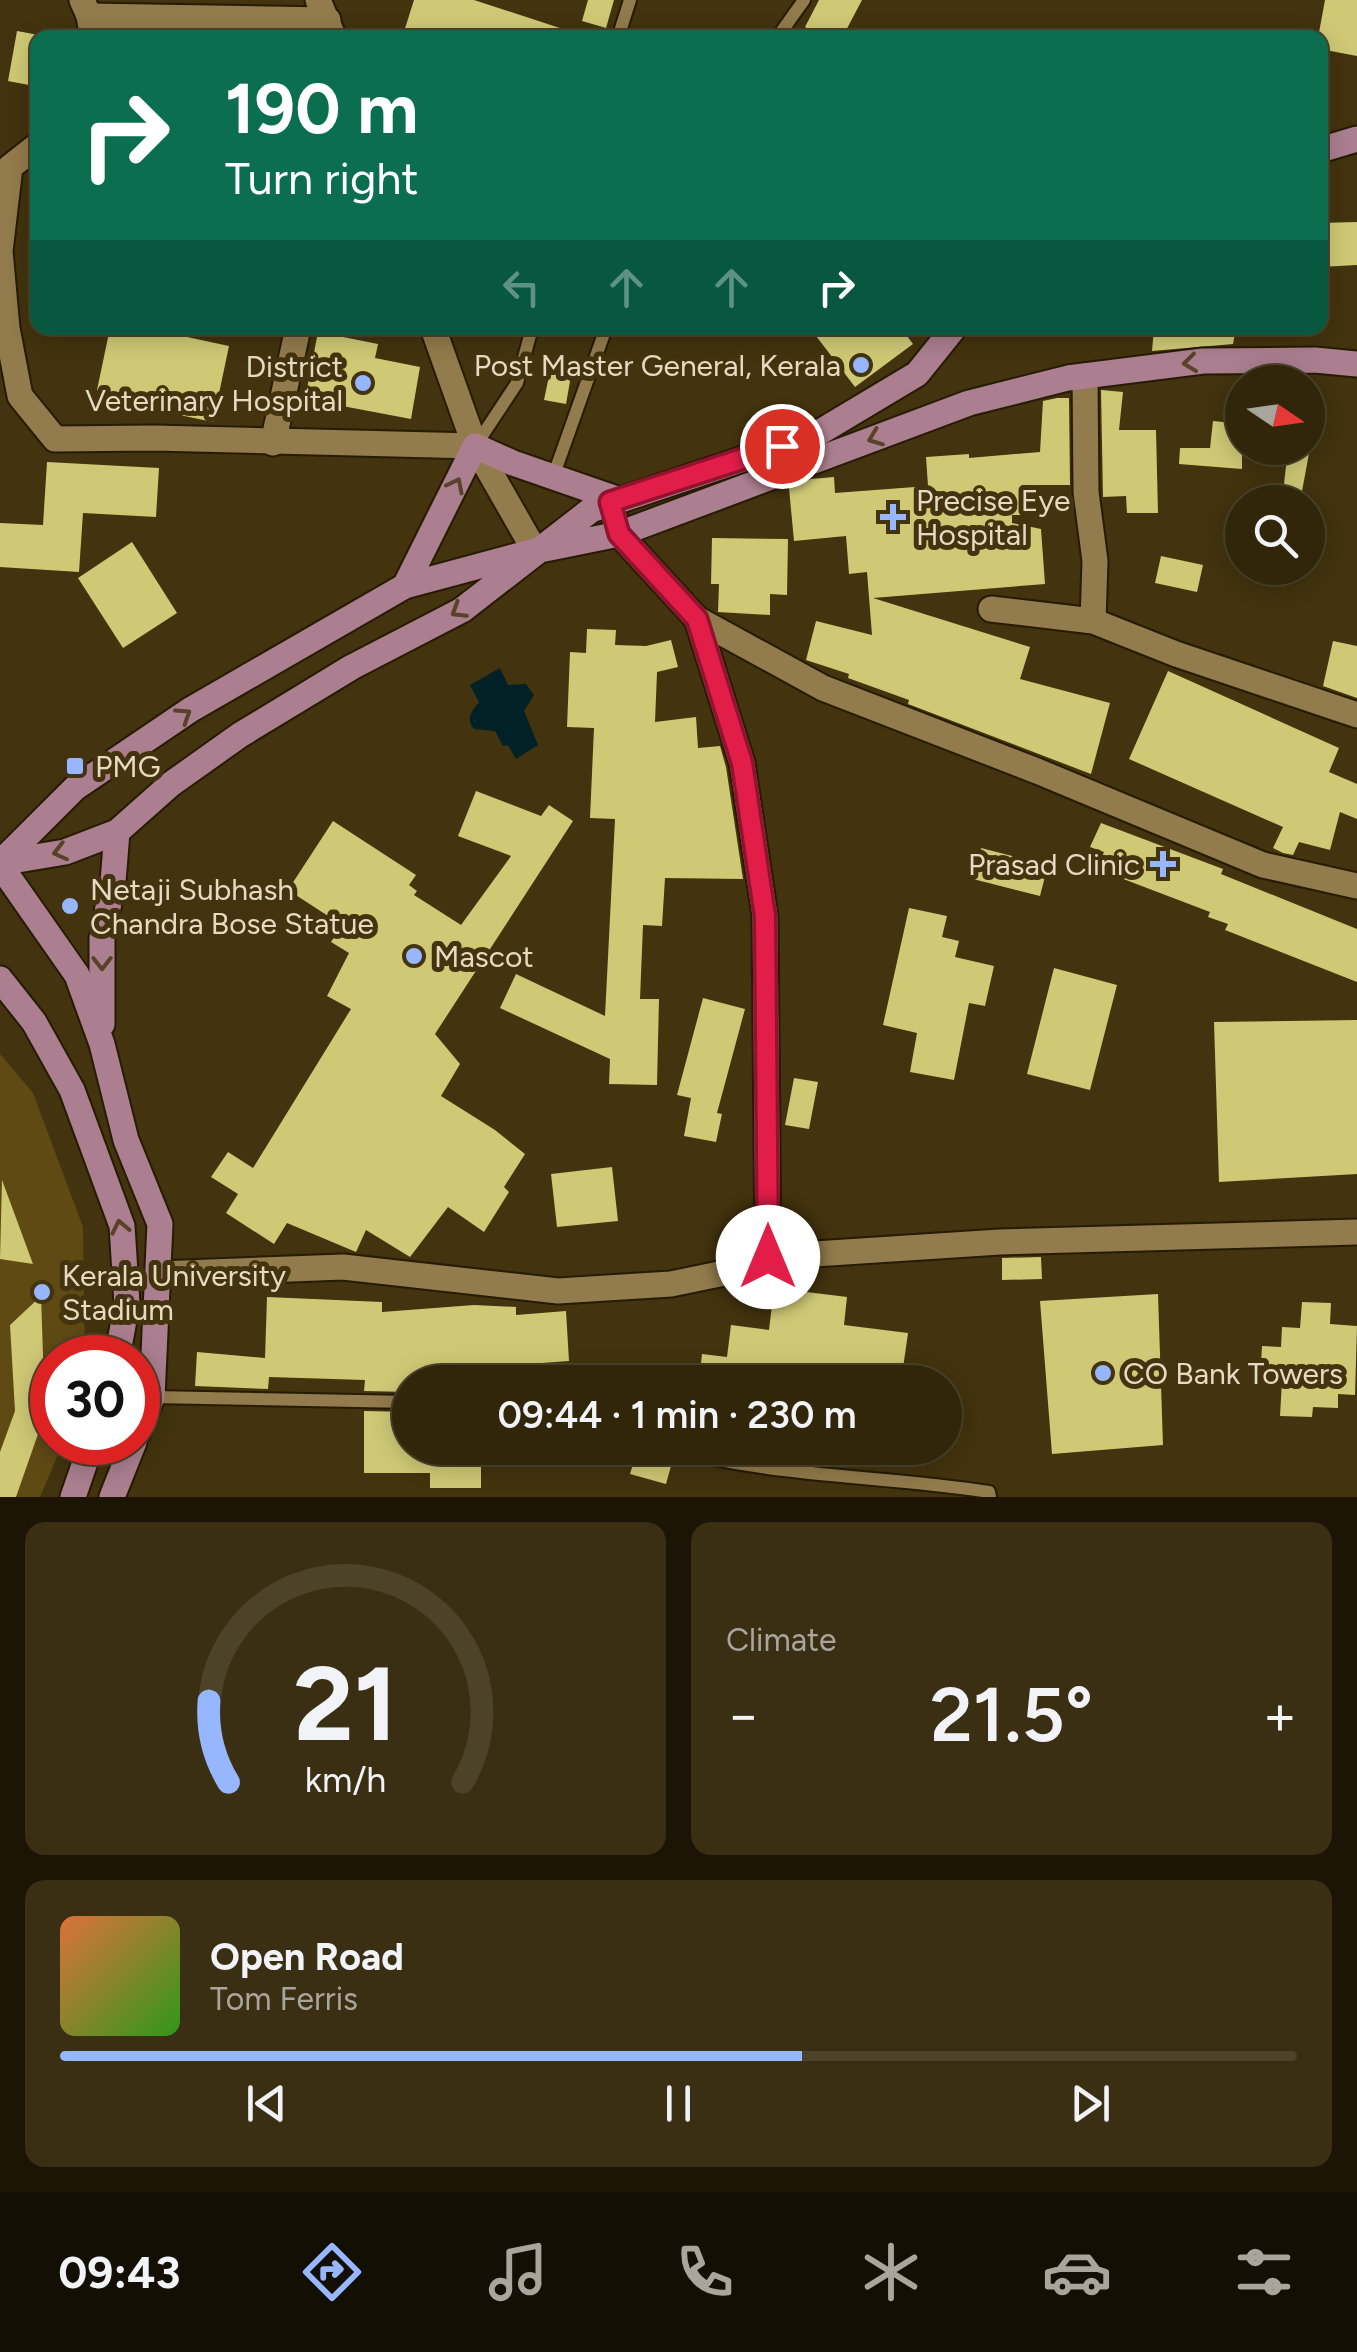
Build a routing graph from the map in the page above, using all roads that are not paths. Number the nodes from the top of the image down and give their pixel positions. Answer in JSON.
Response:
{"nodes":[{"id":1,"x":630,"y":0,"type":"edge"},
{"id":2,"x":804,"y":0,"type":"edge"},
{"id":3,"x":88,"y":18,"type":"edge"},
{"id":4,"x":327,"y":19,"type":"edge"},
{"id":5,"x":621,"y":30,"type":"edge"},
{"id":6,"x":783,"y":30,"type":"edge"},
{"id":7,"x":1357,"y":139,"type":"edge"},
{"id":8,"x":1328,"y":148,"type":"edge"},
{"id":9,"x":30,"y":151,"type":"edge"},
{"id":10,"x":296,"y":335,"type":"edge"},
{"id":11,"x":435,"y":335,"type":"edge"},
{"id":12,"x":530,"y":335,"type":"edge"},
{"id":13,"x":604,"y":335,"type":"edge"},
{"id":14,"x":948,"y":335,"type":"edge"},
{"id":15,"x":1357,"y":364,"type":"edge"},
{"id":16,"x":1084,"y":376,"type":"junction"},
{"id":17,"x":10,"y":396,"type":"edge"},
{"id":18,"x":273,"y":442,"type":"junction"},
{"id":19,"x":475,"y":446,"type":"junction"},
{"id":20,"x":553,"y":477,"type":"junction"},
{"id":21,"x":614,"y":501,"type":"junction"},
{"id":22,"x":619,"y":534,"type":"junction"},
{"id":23,"x":535,"y":552,"type":"junction"},
{"id":24,"x":405,"y":586,"type":"junction"},
{"id":25,"x":991,"y":609,"type":"dead end"},
{"id":26,"x":697,"y":619,"type":"junction"},
{"id":27,"x":1092,"y":621,"type":"junction"},
{"id":28,"x":1357,"y":715,"type":"edge"},
{"id":29,"x":117,"y":832,"type":"junction"},
{"id":30,"x":0,"y":864,"type":"edge"},
{"id":31,"x":1357,"y":886,"type":"edge"},
{"id":32,"x":0,"y":979,"type":"edge"},
{"id":33,"x":102,"y":1044,"type":"junction"},
{"id":34,"x":1357,"y":1232,"type":"edge"},
{"id":35,"x":768,"y":1257,"type":"junction"},
{"id":36,"x":158,"y":1274,"type":"junction"},
{"id":37,"x":121,"y":1335,"type":"edge"},
{"id":38,"x":155,"y":1335,"type":"edge"},
{"id":39,"x":160,"y":1397,"type":"edge"},
{"id":40,"x":392,"y":1402,"type":"edge"},
{"id":41,"x":84,"y":1465,"type":"edge"},
{"id":42,"x":125,"y":1465,"type":"edge"},
{"id":43,"x":753,"y":1465,"type":"edge"},
{"id":44,"x":72,"y":1497,"type":"edge"},
{"id":45,"x":112,"y":1497,"type":"edge"},
{"id":46,"x":990,"y":1497,"type":"edge"}],
"edges":[{"from":1,"to":5,"type":"lane"},
{"from":2,"to":6,"type":"lane"},
{"from":3,"to":4,"type":"street"},
{"from":7,"to":8,"type":"main road"},
{"from":9,"to":17,"type":"street"},
{"from":10,"to":18,"type":"street"},
{"from":11,"to":19,"type":"street"},
{"from":12,"to":19,"type":"lane"},
{"from":13,"to":20,"type":"lane"},
{"from":14,"to":21,"type":"main road"},
{"from":15,"to":16,"type":"main road","one_way":true},
{"from":16,"to":22,"type":"main road","one_way":true},
{"from":16,"to":27,"type":"street"},
{"from":17,"to":18,"type":"street"},
{"from":18,"to":19,"type":"street"},
{"from":19,"to":20,"type":"main road"},
{"from":19,"to":23,"type":"street"},
{"from":24,"to":19,"type":"main road","one_way":true},
{"from":20,"to":21,"type":"main road"},
{"from":21,"to":22,"type":"street"},
{"from":21,"to":23,"type":"main road"},
{"from":22,"to":23,"type":"main road"},
{"from":22,"to":26,"type":"street"},
{"from":23,"to":24,"type":"main road"},
{"from":23,"to":29,"type":"main road","one_way":true},
{"from":30,"to":24,"type":"main road","one_way":true},
{"from":25,"to":27,"type":"street"},
{"from":26,"to":31,"type":"street"},
{"from":26,"to":35,"type":"street"},
{"from":27,"to":28,"type":"street"},
{"from":29,"to":30,"type":"main road","one_way":true},
{"from":29,"to":33,"type":"main road","one_way":true},
{"from":30,"to":33,"type":"main road"},
{"from":37,"to":32,"type":"main road","one_way":true},
{"from":33,"to":36,"type":"main road"},
{"from":34,"to":35,"type":"street"},
{"from":35,"to":36,"type":"street"},
{"from":36,"to":38,"type":"main road"},
{"from":39,"to":40,"type":"lane"},
{"from":41,"to":44,"type":"main road"},
{"from":42,"to":45,"type":"main road"},
{"from":43,"to":46,"type":"lane"}]}
